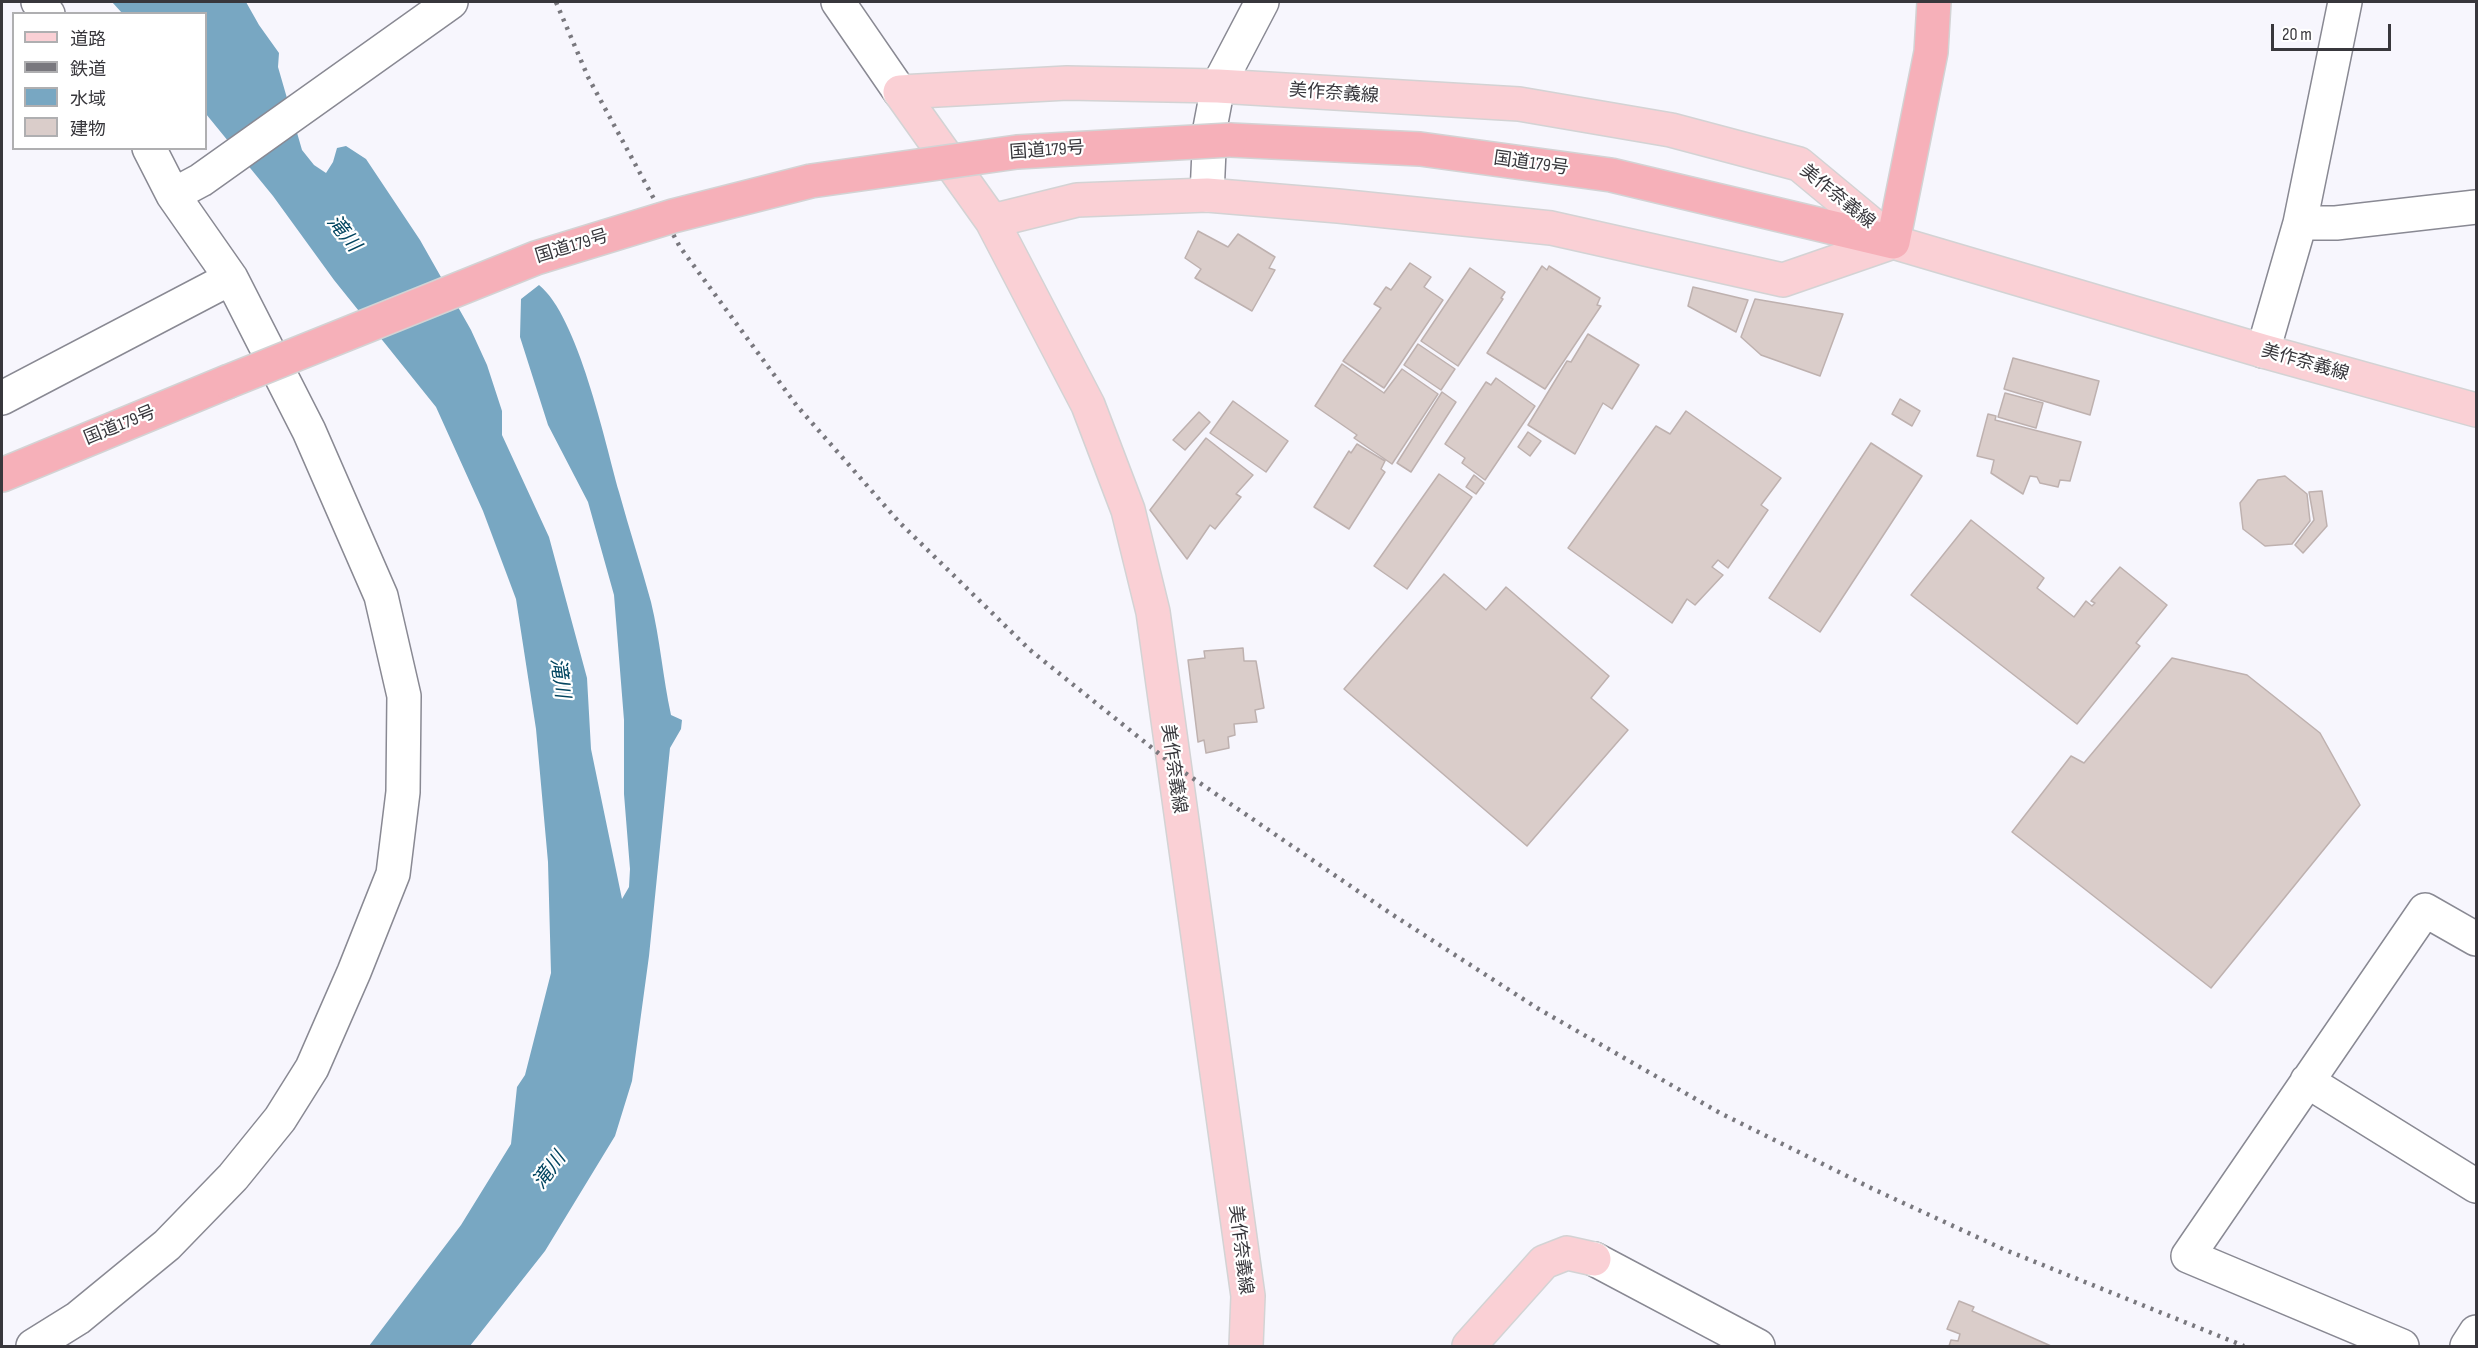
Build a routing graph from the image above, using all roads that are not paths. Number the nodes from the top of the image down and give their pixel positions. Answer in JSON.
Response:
{"nodes":[{"id":1,"x":451,"y":2,"type":"edge"},
{"id":2,"x":838,"y":2,"type":"edge"},
{"id":3,"x":1262,"y":2,"type":"edge"},
{"id":4,"x":1934,"y":2,"type":"edge"},
{"id":5,"x":2345,"y":2,"type":"edge"},
{"id":6,"x":1218,"y":86,"type":"junction"},
{"id":7,"x":900,"y":92,"type":"junction"},
{"id":8,"x":151,"y":150,"type":"edge"},
{"id":9,"x":187,"y":187,"type":"junction"},
{"id":10,"x":1207,"y":195,"type":"junction"},
{"id":11,"x":2476,"y":207,"type":"edge"},
{"id":12,"x":992,"y":221,"type":"junction"},
{"id":13,"x":2300,"y":223,"type":"junction"},
{"id":14,"x":1893,"y":242,"type":"junction"},
{"id":15,"x":231,"y":278,"type":"junction"},
{"id":16,"x":2263,"y":351,"type":"junction"},
{"id":17,"x":2,"y":398,"type":"edge"},
{"id":18,"x":2476,"y":410,"type":"edge"},
{"id":19,"x":2,"y":475,"type":"edge"},
{"id":20,"x":2476,"y":939,"type":"edge"},
{"id":21,"x":2307,"y":1082,"type":"junction"},
{"id":22,"x":2476,"y":1186,"type":"edge"},
{"id":23,"x":1594,"y":1259,"type":"joint"},
{"id":24,"x":2476,"y":1332,"type":"edge"},
{"id":25,"x":33,"y":1347,"type":"edge"},
{"id":26,"x":1246,"y":1347,"type":"edge"},
{"id":27,"x":1469,"y":1347,"type":"edge"},
{"id":28,"x":1758,"y":1347,"type":"edge"},
{"id":29,"x":2402,"y":1347,"type":"edge"},
{"id":30,"x":2467,"y":1347,"type":"edge"}],
"edges":[{"from":1,"to":9,"type":"street"},
{"from":2,"to":7,"type":"street"},
{"from":3,"to":6,"type":"street"},
{"from":4,"to":14,"type":"highway"},
{"from":5,"to":13,"type":"street"},
{"from":6,"to":7,"type":"main road","name":"美作奈義線"},
{"from":6,"to":10,"type":"street"},
{"from":6,"to":14,"type":"main road","name":"美作奈義線"},
{"from":7,"to":12,"type":"main road","name":"美作奈義線"},
{"from":8,"to":9,"type":"street"},
{"from":9,"to":15,"type":"street"},
{"from":10,"to":12,"type":"main road","name":"美作奈義線"},
{"from":10,"to":14,"type":"main road","name":"美作奈義線"},
{"from":11,"to":13,"type":"street"},
{"from":12,"to":26,"type":"main road","name":"美作奈義線"},
{"from":13,"to":16,"type":"street"},
{"from":14,"to":16,"type":"main road","name":"美作奈義線"},
{"from":14,"to":19,"type":"highway","name":"国道179号","bridge":true},
{"from":15,"to":17,"type":"street"},
{"from":15,"to":25,"type":"street"},
{"from":16,"to":18,"type":"main road","name":"美作奈義線"},
{"from":20,"to":21,"type":"street"},
{"from":21,"to":22,"type":"street"},
{"from":21,"to":29,"type":"street"},
{"from":23,"to":27,"type":"main road"},
{"from":23,"to":28,"type":"street"},
{"from":24,"to":30,"type":"street"}]}
